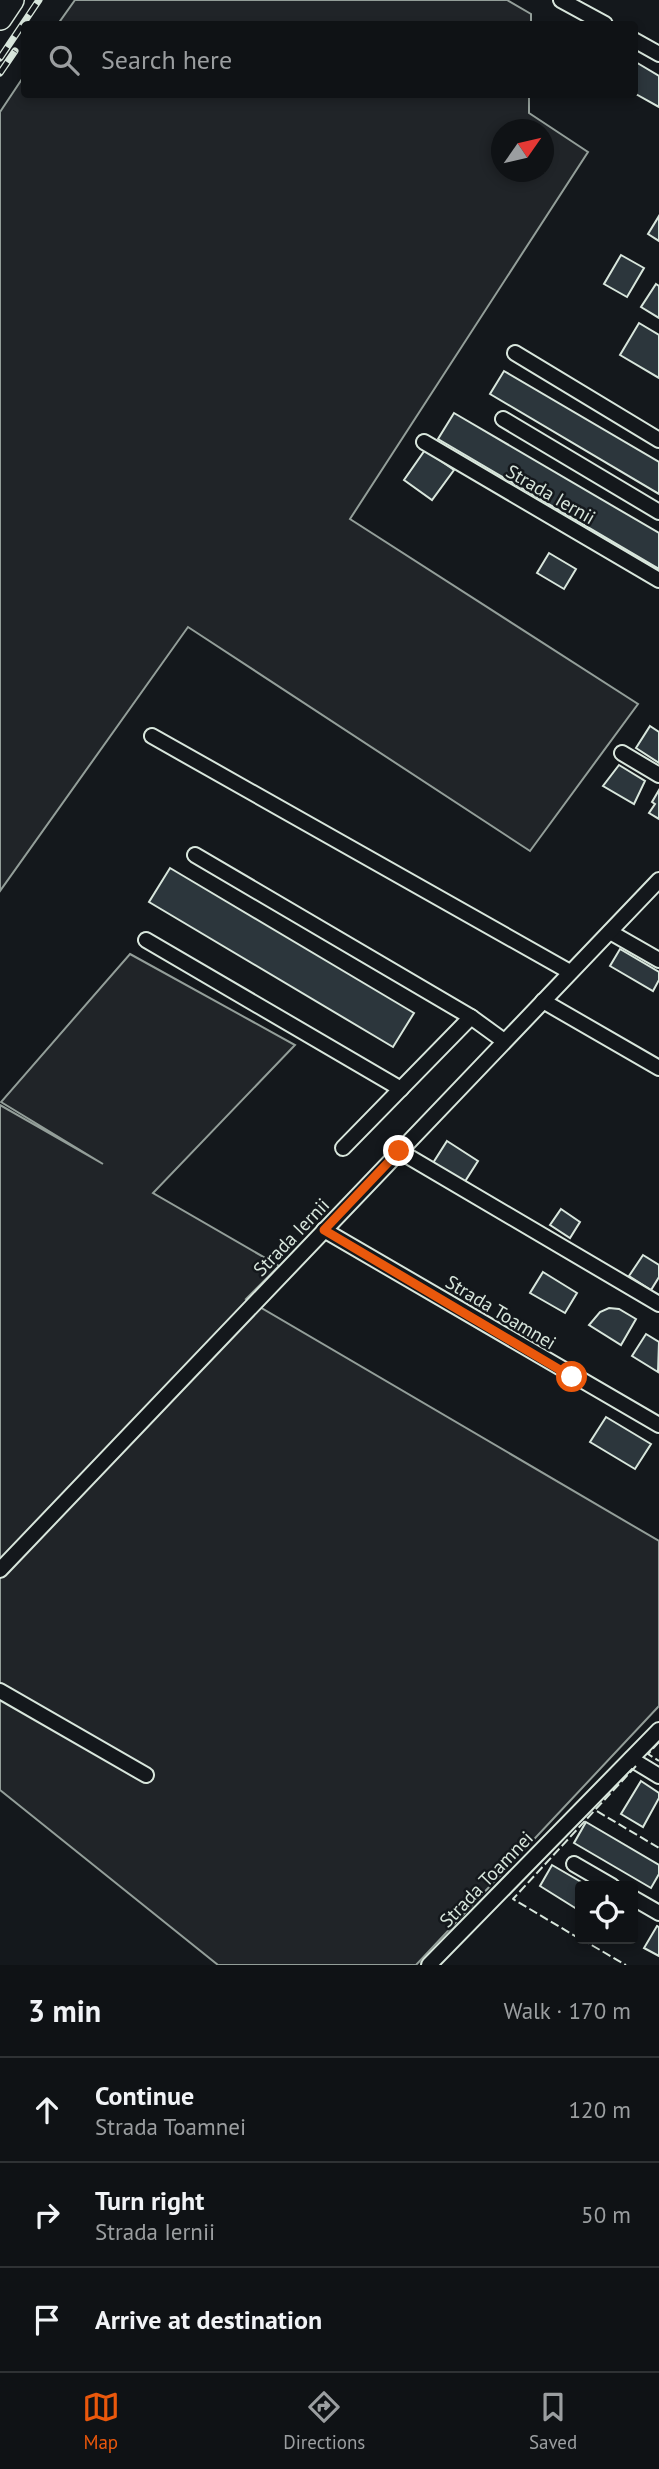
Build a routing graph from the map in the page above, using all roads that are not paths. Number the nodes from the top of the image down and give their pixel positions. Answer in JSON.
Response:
{"nodes":[{"id":1,"x":12,"y":0,"type":"edge"},
{"id":2,"x":561,"y":0,"type":"edge"},
{"id":3,"x":0,"y":18,"type":"edge"},
{"id":4,"x":600,"y":21,"type":"edge"},
{"id":5,"x":638,"y":42,"type":"edge"},
{"id":6,"x":659,"y":54,"type":"edge"},
{"id":7,"x":514,"y":353,"type":"dead end"},
{"id":8,"x":503,"y":419,"type":"dead end"},
{"id":9,"x":659,"y":440,"type":"edge"},
{"id":10,"x":424,"y":442,"type":"dead end"},
{"id":11,"x":659,"y":512,"type":"edge"},
{"id":12,"x":659,"y":580,"type":"edge"},
{"id":13,"x":152,"y":736,"type":"dead end"},
{"id":14,"x":622,"y":753,"type":"dead end"},
{"id":15,"x":659,"y":775,"type":"edge"},
{"id":16,"x":195,"y":855,"type":"dead end"},
{"id":17,"x":659,"y":880,"type":"edge"},
{"id":18,"x":610,"y":932,"type":"junction"},
{"id":19,"x":146,"y":940,"type":"dead end"},
{"id":20,"x":659,"y":960,"type":"edge"},
{"id":21,"x":570,"y":972,"type":"junction"},
{"id":22,"x":543,"y":1001,"type":"junction"},
{"id":23,"x":471,"y":1017,"type":"junction"},
{"id":24,"x":504,"y":1041,"type":"junction"},
{"id":25,"x":659,"y":1068,"type":"edge"},
{"id":26,"x":401,"y":1089,"type":"junction"},
{"id":27,"x":344,"y":1148,"type":"dead end"},
{"id":28,"x":399,"y":1151,"type":"junction"},
{"id":29,"x":324,"y":1230,"type":"junction"},
{"id":30,"x":659,"y":1304,"type":"edge"},
{"id":31,"x":659,"y":1426,"type":"edge"},
{"id":32,"x":0,"y":1570,"type":"edge"},
{"id":33,"x":0,"y":1692,"type":"edge"},
{"id":34,"x":659,"y":1730,"type":"edge"},
{"id":35,"x":631,"y":1759,"type":"junction"},
{"id":36,"x":146,"y":1775,"type":"dead end"},
{"id":37,"x":659,"y":1776,"type":"edge"},
{"id":38,"x":574,"y":1864,"type":"dead end"},
{"id":39,"x":603,"y":1881,"type":"edge"},
{"id":40,"x":638,"y":1901,"type":"edge"},
{"id":41,"x":659,"y":1913,"type":"edge"},
{"id":42,"x":429,"y":1965,"type":"edge"}],
"edges":[{"from":1,"to":3,"type":"main road"},
{"from":2,"to":4,"type":"street"},
{"from":5,"to":6,"type":"street"},
{"from":7,"to":9,"type":"street"},
{"from":8,"to":11,"type":"street","name":"Strada Iernii"},
{"from":10,"to":12,"type":"street","name":"Strada Iernii"},
{"from":13,"to":21,"type":"street"},
{"from":14,"to":15,"type":"street"},
{"from":16,"to":23,"type":"street"},
{"from":17,"to":18,"type":"street","name":"Strada Iernii"},
{"from":18,"to":20,"type":"street"},
{"from":18,"to":21,"type":"street","name":"Strada Iernii"},
{"from":19,"to":26,"type":"street"},
{"from":21,"to":22,"type":"street","name":"Strada Iernii"},
{"from":22,"to":24,"type":"street","name":"Strada Iernii"},
{"from":22,"to":25,"type":"street"},
{"from":23,"to":24,"type":"street"},
{"from":23,"to":26,"type":"street"},
{"from":24,"to":28,"type":"street","name":"Strada Iernii"},
{"from":26,"to":27,"type":"street"},
{"from":28,"to":29,"type":"street","name":"Strada Iernii"},
{"from":28,"to":30,"type":"street"},
{"from":29,"to":31,"type":"street","name":"Strada Toamnei"},
{"from":29,"to":32,"type":"street","name":"Strada Iernii"},
{"from":33,"to":36,"type":"street"},
{"from":34,"to":35,"type":"street","name":"Strada Toamnei"},
{"from":35,"to":37,"type":"street"},
{"from":35,"to":42,"type":"street","name":"Strada Toamnei"},
{"from":38,"to":39,"type":"street"},
{"from":40,"to":41,"type":"street"}]}
